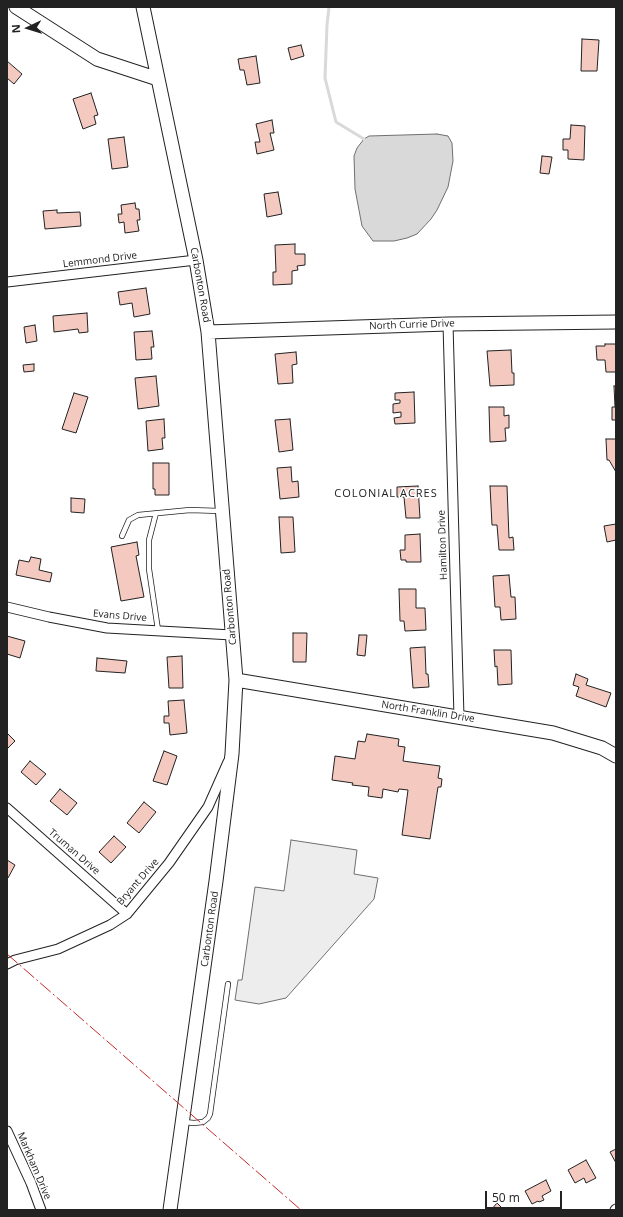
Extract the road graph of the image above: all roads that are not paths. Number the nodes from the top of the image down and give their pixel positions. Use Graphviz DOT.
graph roads {
  1 [pos="16,7"];
  2 [pos="143,7"];
  3 [pos="158,79"];
  4 [pos="196,260"];
  5 [pos="7,282"];
  6 [pos="616,322"];
  7 [pos="448,324"];
  8 [pos="208,332"];
  9 [pos="222,511"];
  10 [pos="156,513"];
  11 [pos="122,536"];
  12 [pos="7,607"];
  13 [pos="158,630"];
  14 [pos="232,635"];
  15 [pos="236,680"];
  16 [pos="459,717"];
  17 [pos="232,754"];
  18 [pos="616,756"];
  19 [pos="7,808"];
  20 [pos="127,914"];
  21 [pos="7,964"];
  22 [pos="228,984"];
  23 [pos="183,1122"];
  24 [pos="7,1131"];
  25 [pos="41,1210"];
  26 [pos="170,1210"];
  1 -- 3 [label="street"];
  2 -- 3 [label="street, Carbonton Road"];
  3 -- 4 [label="street, Carbonton Road"];
  4 -- 5 [label="street, Lemmond Drive"];
  4 -- 8 [label="street, Carbonton Road"];
  6 -- 7 [label="street, North Currie Drive"];
  7 -- 8 [label="street, North Currie Drive"];
  7 -- 16 [label="street, Hamilton Drive"];
  8 -- 9 [label="street, Carbonton Road"];
  9 -- 10 [label="lane"];
  9 -- 14 [label="street, Carbonton Road"];
  10 -- 11 [label="lane"];
  10 -- 13 [label="lane"];
  12 -- 13 [label="street, Evans Drive"];
  13 -- 14 [label="street, Evans Drive"];
  14 -- 15 [label="street, Carbonton Road"];
  15 -- 16 [label="street, North Franklin Drive"];
  15 -- 17 [label="street, Carbonton Road"];
  16 -- 18 [label="street, North Franklin Drive"];
  17 -- 20 [label="street, Bryant Drive"];
  17 -- 23 [label="street, Carbonton Road"];
  19 -- 20 [label="street, Truman Drive"];
  20 -- 21 [label="street, Bryant Drive"];
  22 -- 23 [label="lane"];
  23 -- 26 [label="street, Carbonton Road"];
  24 -- 25 [label="street, Markham Drive"];
}
